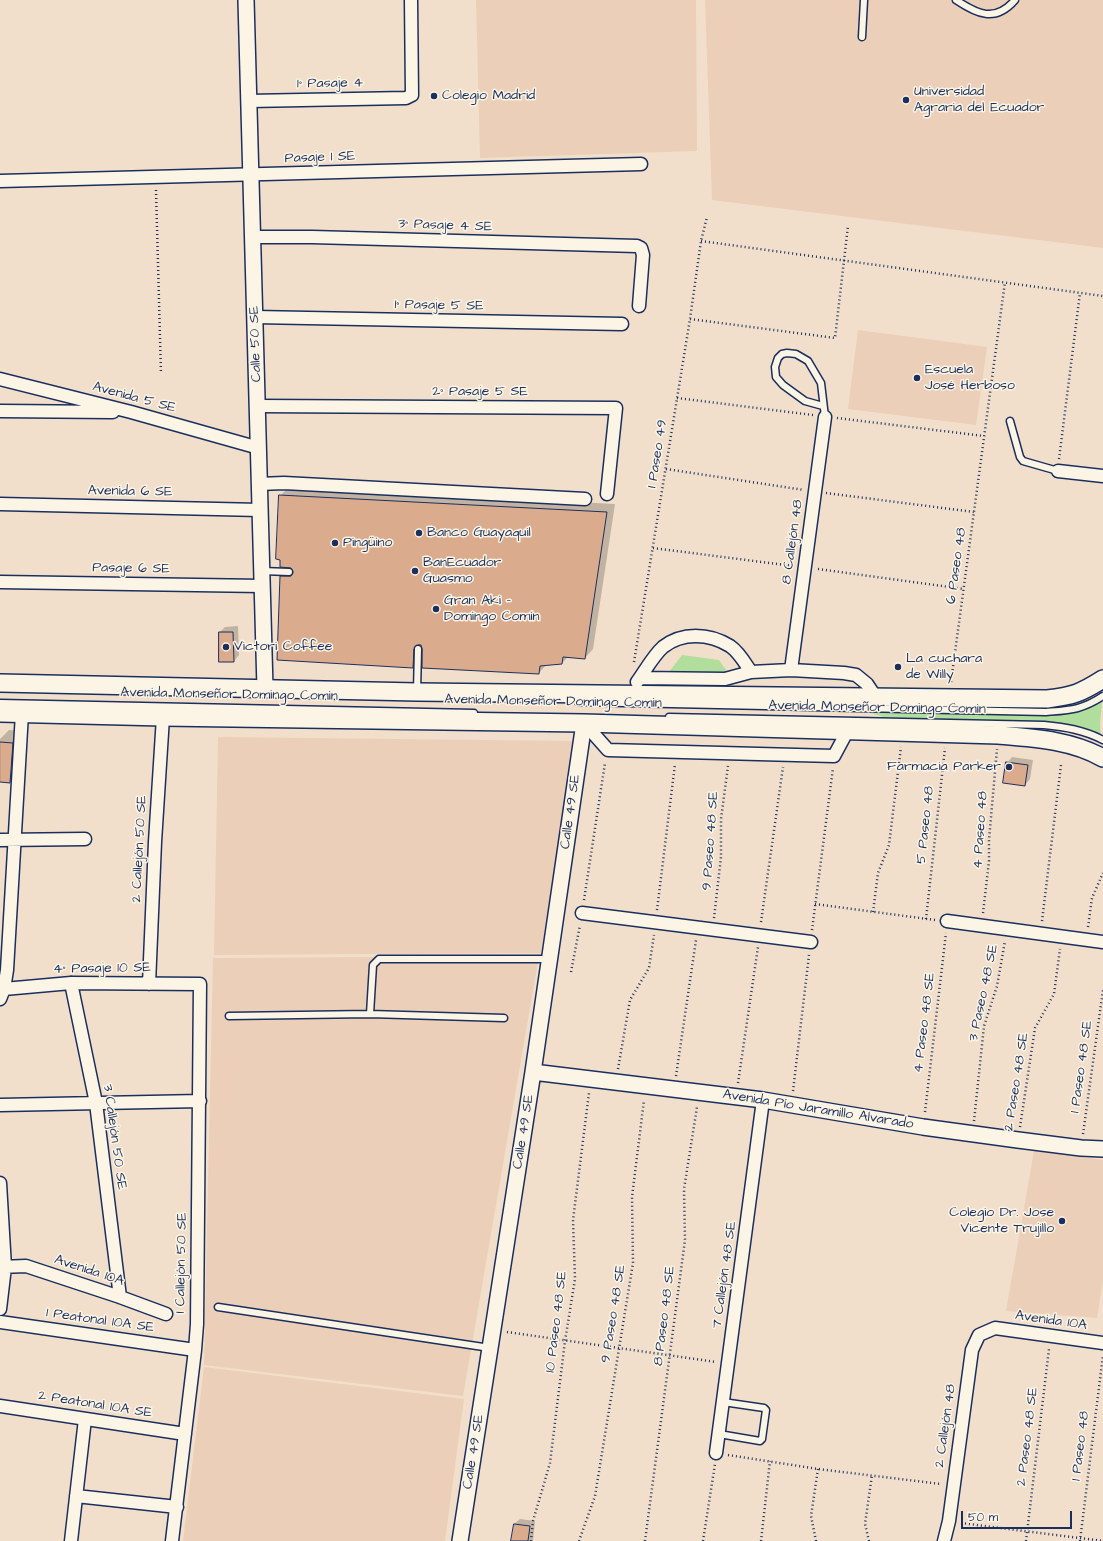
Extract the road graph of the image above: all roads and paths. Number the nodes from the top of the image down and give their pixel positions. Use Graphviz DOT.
graph roads {
  1 [pos="246,0"];
  2 [pos="411,0"];
  3 [pos="864,0"];
  4 [pos="956,0"];
  5 [pos="1015,0"];
  6 [pos="862,37"];
  7 [pos="249,101"];
  8 [pos="641,164"];
  9 [pos="251,175"];
  10 [pos="156,177"];
  11 [pos="0,181"];
  12 [pos="707,216"];
  13 [pos="848,226"];
  14 [pos="252,237"];
  15 [pos="701,241"];
  16 [pos="844,260"];
  17 [pos="1005,282"];
  18 [pos="1080,293"];
  19 [pos="1103,296"];
  20 [pos="639,306"];
  21 [pos="255,317"];
  22 [pos="690,318"];
  23 [pos="622,324"];
  24 [pos="161,374"];
  25 [pos="0,379"];
  26 [pos="257,406"];
  27 [pos="0,411"];
  28 [pos="824,411"];
  29 [pos="132,412"];
  30 [pos="1010,421"];
  31 [pos="259,448"];
  32 [pos="1058,471"];
  33 [pos="1103,476"];
  34 [pos="259,484"];
  35 [pos="607,494"];
  36 [pos="585,498"];
  37 [pos="0,504"];
  38 [pos="260,510"];
  39 [pos="262,571"];
  40 [pos="289,572"];
  41 [pos="0,582"];
  42 [pos="262,586"];
  43 [pos="418,649"];
  44 [pos="634,663"];
  45 [pos="791,670"];
  46 [pos="752,672"];
  47 [pos="640,678"];
  48 [pos="1103,679"];
  49 [pos="0,683"];
  50 [pos="265,688"];
  51 [pos="417,692"];
  52 [pos="629,694"];
  53 [pos="875,696"];
  54 [pos="1103,696"];
  55 [pos="949,699"];
  56 [pos="567,702"];
  57 [pos="0,703"];
  58 [pos="0,713"];
  59 [pos="22,713"];
  60 [pos="479,713"];
  61 [pos="163,717"];
  62 [pos="662,717"];
  63 [pos="584,723"];
  64 [pos="848,730"];
  65 [pos="903,732"];
  66 [pos="946,733"];
  67 [pos="998,735"];
  68 [pos="1103,740"];
  69 [pos="729,753"];
  70 [pos="1103,758"];
  71 [pos="1061,764"];
  72 [pos="604,770"];
  73 [pos="85,839"];
  74 [pos="0,840"];
  75 [pos="14,840"];
  76 [pos="1103,873"];
  77 [pos="816,904"];
  78 [pos="873,912"];
  79 [pos="582,913"];
  80 [pos="926,919"];
  81 [pos="947,921"];
  82 [pos="981,926"];
  83 [pos="698,928"];
  84 [pos="1008,929"];
  85 [pos="713,930"];
  86 [pos="1041,934"];
  87 [pos="1062,936"];
  88 [pos="1087,940"];
  89 [pos="811,942"];
  90 [pos="1103,942"];
  91 [pos="550,959"];
  92 [pos="3,970"];
  93 [pos="572,972"];
  94 [pos="71,983"];
  95 [pos="149,984"];
  96 [pos="200,984"];
  97 [pos="1103,990"];
  98 [pos="2,994"];
  99 [pos="370,1014"];
  100 [pos="229,1016"];
  101 [pos="504,1018"];
  102 [pos="533,1072"];
  103 [pos="591,1079"];
  104 [pos="646,1086"];
  105 [pos="674,1090"];
  106 [pos="699,1093"];
  107 [pos="763,1100"];
  108 [pos="200,1101"];
  109 [pos="96,1103"];
  110 [pos="0,1105"];
  111 [pos="923,1127"];
  112 [pos="973,1133"];
  113 [pos="1018,1140"];
  114 [pos="1081,1148"];
  115 [pos="1103,1148"];
  116 [pos="0,1183"];
  117 [pos="2,1267"];
  118 [pos="120,1296"];
  119 [pos="218,1307"];
  120 [pos="0,1308"];
  121 [pos="166,1314"];
  122 [pos="0,1322"];
  123 [pos="996,1328"];
  124 [pos="493,1330"];
  125 [pos="1050,1336"];
  126 [pos="565,1341"];
  127 [pos="1103,1343"];
  128 [pos="490,1348"];
  129 [pos="620,1349"];
  130 [pos="195,1350"];
  131 [pos="1103,1353"];
  132 [pos="670,1356"];
  133 [pos="728,1364"];
  134 [pos="723,1402"];
  135 [pos="0,1406"];
  136 [pos="85,1419"];
  137 [pos="185,1434"];
  138 [pos="719,1434"];
  139 [pos="716,1453"];
  140 [pos="770,1461"];
  141 [pos="818,1469"];
  142 [pos="872,1475"];
  143 [pos="953,1485"];
  144 [pos="76,1496"];
  145 [pos="177,1507"];
  146 [pos="949,1521"];
  147 [pos="1027,1531"];
  148 [pos="1080,1539"];
  149 [pos="71,1541"];
  150 [pos="172,1541"];
  151 [pos="460,1541"];
  152 [pos="531,1541"];
  153 [pos="579,1541"];
  154 [pos="645,1541"];
  155 [pos="704,1541"];
  156 [pos="761,1541"];
  157 [pos="816,1541"];
  158 [pos="869,1541"];
  159 [pos="944,1541"];
  160 [pos="1026,1541"];
  161 [pos="1103,1541"];
  1 -- 7 [label="street, Calle 50 SE"];
  2 -- 7 [label="street, 1° Pasaje 4"];
  3 -- 6 [label="lane"];
  4 -- 5 [label="lane"];
  7 -- 9 [label="street, Calle 50 SE"];
  8 -- 9 [label="street, Pasaje 1 SE"];
  9 -- 10 [label="street, Pasaje 1 SE"];
  9 -- 14 [label="street, Calle 50 SE"];
  10 -- 11 [label="street, Pasaje 1 SE"];
  10 -- 24 [label="path"];
  12 -- 15 [label="path, 1 Paseo 49"];
  13 -- 16 [label="path"];
  14 -- 20 [label="street, 3° Pasaje 4 SE"];
  14 -- 21 [label="street, Calle 50 SE"];
  15 -- 16 [label="path"];
  15 -- 22 [label="path, 1 Paseo 49"];
  16 -- 17 [label="path"];
  16 -- 22 [label="path"];
  17 -- 18 [label="path"];
  17 -- 55 [label="path, 6 Paseo 48"];
  18 -- 19 [label="path"];
  18 -- 32 [label="path"];
  21 -- 23 [label="street, 1° Pasaje 5 SE"];
  21 -- 26 [label="street, Calle 50 SE"];
  22 -- 44 [label="path, 1 Paseo 49"];
  25 -- 29 [label="street, Avenida 5 SE"];
  26 -- 31 [label="street, Calle 50 SE"];
  26 -- 35 [label="street, 2° Pasaje 5 SE"];
  27 -- 29 [label="street"];
  28 -- 28 [label="lane"];
  28 -- 45 [label="street, 8 Callejón 48"];
  29 -- 31 [label="street, Avenida 5 SE"];
  30 -- 32 [label="lane"];
  31 -- 34 [label="street, Calle 50 SE"];
  32 -- 33 [label="street"];
  34 -- 36 [label="street"];
  34 -- 38 [label="street, Calle 50 SE"];
  37 -- 38 [label="street, Avenida 6 SE"];
  38 -- 39 [label="street, Calle 50 SE"];
  39 -- 40 [label="lane"];
  39 -- 42 [label="street, Calle 50 SE"];
  41 -- 42 [label="street, Pasaje 6 SE"];
  42 -- 50 [label="street, Calle 50 SE"];
  43 -- 51 [label="lane"];
  45 -- 46 [label="street, Avenida Monseñor Domingo Comin"];
  45 -- 53 [label="street, Avenida Monseñor Domingo Comin"];
  46 -- 47 [label="street, Avenida Monseñor Domingo Comin"];
  46 -- 47 [label="street, Avenida Monseñor Domingo Comin"];
  47 -- 52 [label="street, Avenida Monseñor Domingo Comin"];
  48 -- 55 [label="main road, Avenida Monseñor Domingo Comin"];
  49 -- 50 [label="main road, Avenida Monseñor Domingo Comin"];
  50 -- 51 [label="main road, Avenida Monseñor Domingo Comin"];
  51 -- 52 [label="main road, Avenida Monseñor Domingo Comin"];
  52 -- 53 [label="main road, Avenida Monseñor Domingo Comin"];
  53 -- 55 [label="main road, Avenida Monseñor Domingo Comin"];
  54 -- 56 [label="lane, Avenida Monseñor Domingo Comin"];
  57 -- 60 [label="lane, Avenida Monseñor Domingo Comin"];
  58 -- 59 [label="main road, Avenida Monseñor Domingo Comin"];
  59 -- 61 [label="main road, Avenida Monseñor Domingo Comin"];
  59 -- 75 [label="street"];
  61 -- 63 [label="main road, Avenida Monseñor Domingo Comin"];
  61 -- 95 [label="street, 2 Callejón 50 SE"];
  62 -- 68 [label="lane, Avenida Monseñor Domingo Comin"];
  63 -- 64 [label="main road, Avenida Monseñor Domingo Comin"];
  63 -- 69 [label="street, Avenida Monseñor Domingo Comin"];
  63 -- 91 [label="street, Calle 49 SE"];
  64 -- 65 [label="main road, Avenida Monseñor Domingo Comin"];
  64 -- 69 [label="street, Avenida Monseñor Domingo Comin"];
  65 -- 66 [label="main road, Avenida Monseñor Domingo Comin"];
  65 -- 78 [label="path"];
  66 -- 67 [label="main road, Avenida Monseñor Domingo Comin"];
  66 -- 80 [label="path, 5 Paseo 48"];
  67 -- 70 [label="main road, Avenida Monseñor Domingo Comin"];
  67 -- 82 [label="path, 4 Paseo 48"];
  69 -- 85 [label="path, 9 Paseo 48 SE"];
  71 -- 86 [label="path"];
  72 -- 79 [label="path, Calle 49 SE"];
  73 -- 75 [label="street"];
  74 -- 75 [label="street"];
  75 -- 92 [label="street"];
  76 -- 88 [label="path"];
  77 -- 78 [label="path"];
  78 -- 80 [label="path"];
  79 -- 83 [label="street"];
  79 -- 93 [label="path, Calle 49 SE"];
  80 -- 81 [label="path"];
  81 -- 82 [label="street"];
  81 -- 111 [label="path, 4 Paseo 48 SE"];
  82 -- 84 [label="street"];
  83 -- 85 [label="street"];
  83 -- 105 [label="path"];
  84 -- 86 [label="street"];
  84 -- 112 [label="path, 3 Paseo 48 SE"];
  85 -- 89 [label="street"];
  86 -- 87 [label="street"];
  87 -- 88 [label="street"];
  87 -- 113 [label="path, 2 Paseo 48 SE"];
  88 -- 90 [label="street"];
  91 -- 99 [label="lane"];
  91 -- 102 [label="street, Calle 49 SE"];
  92 -- 98 [label="street"];
  94 -- 95 [label="street, 4° Pasaje 10 SE"];
  94 -- 98 [label="street, 4° Pasaje 10 SE"];
  94 -- 109 [label="street, 3 Callejón 50 SE"];
  95 -- 96 [label="street, 4° Pasaje 10 SE"];
  96 -- 108 [label="street, 1 Callejón 50 SE"];
  97 -- 114 [label="path, 1 Paseo 48 SE"];
  99 -- 100 [label="lane"];
  99 -- 101 [label="lane"];
  102 -- 103 [label="street, Avenida Pío Jaramillo Alvarado"];
  102 -- 124 [label="street, Calle 49 SE"];
  103 -- 104 [label="street, Avenida Pío Jaramillo Alvarado"];
  103 -- 126 [label="path, 10 Paseo 48 SE"];
  104 -- 105 [label="street, Avenida Pío Jaramillo Alvarado"];
  104 -- 129 [label="path, 9 Paseo 48 SE"];
  105 -- 106 [label="street, Avenida Pío Jaramillo Alvarado"];
  106 -- 107 [label="street, Avenida Pío Jaramillo Alvarado"];
  106 -- 132 [label="path, 8 Paseo 48 SE"];
  107 -- 111 [label="street, Avenida Pío Jaramillo Alvarado"];
  107 -- 133 [label="street, 7 Callejón 48 SE"];
  108 -- 109 [label="street"];
  108 -- 130 [label="street, 1 Callejón 50 SE"];
  109 -- 110 [label="street"];
  109 -- 118 [label="street, 3 Callejón 50 SE"];
  111 -- 112 [label="street, Avenida Pío Jaramillo Alvarado"];
  112 -- 113 [label="street, Avenida Pío Jaramillo Alvarado"];
  113 -- 114 [label="street, Avenida Pío Jaramillo Alvarado"];
  114 -- 115 [label="street, Avenida Pío Jaramillo Alvarado"];
  116 -- 117 [label="street"];
  117 -- 118 [label="street, Avenida 10A"];
  117 -- 120 [label="street"];
  118 -- 121 [label="street, Avenida 10A"];
  119 -- 128 [label="lane"];
  122 -- 130 [label="street, 1 Peatonal 10A SE"];
  123 -- 125 [label="street, Avenida 10A"];
  123 -- 143 [label="street, 2 Callejón 48"];
  124 -- 126 [label="path"];
  124 -- 128 [label="street, Calle 49 SE"];
  125 -- 127 [label="street, Avenida 10A"];
  125 -- 147 [label="path, 2 Paseo 48 SE"];
  126 -- 129 [label="path"];
  126 -- 152 [label="path, 10 Paseo 48 SE"];
  128 -- 151 [label="street, Calle 49 SE"];
  129 -- 132 [label="path"];
  129 -- 153 [label="path, 9 Paseo 48 SE"];
  130 -- 137 [label="street, 1 Callejón 50 SE"];
  131 -- 148 [label="path, 1 Paseo 48"];
  132 -- 133 [label="path"];
  132 -- 154 [label="path, 8 Paseo 48 SE"];
  133 -- 134 [label="street, 7 Callejón 48 SE"];
  134 -- 138 [label="street, 7 Callejón 48 SE"];
  134 -- 138 [label="lane"];
  135 -- 136 [label="street, 2 Peatonal 10A SE"];
  136 -- 137 [label="street, 2 Peatonal 10A SE"];
  136 -- 144 [label="street"];
  137 -- 145 [label="street, 1 Callejón 50 SE"];
  138 -- 139 [label="street, 7 Callejón 48 SE"];
  139 -- 140 [label="path"];
  139 -- 155 [label="path"];
  140 -- 141 [label="path"];
  140 -- 156 [label="path"];
  141 -- 142 [label="path"];
  141 -- 157 [label="path"];
  142 -- 143 [label="path"];
  142 -- 158 [label="path"];
  143 -- 146 [label="street, 2 Callejón 48"];
  144 -- 145 [label="street"];
  144 -- 149 [label="street"];
  145 -- 150 [label="street, 1 Callejón 50 SE"];
  146 -- 147 [label="path"];
  146 -- 159 [label="street, 2 Callejón 48"];
  147 -- 148 [label="path"];
  147 -- 160 [label="path, 2 Paseo 48 SE"];
  148 -- 161 [label="path"];
}
